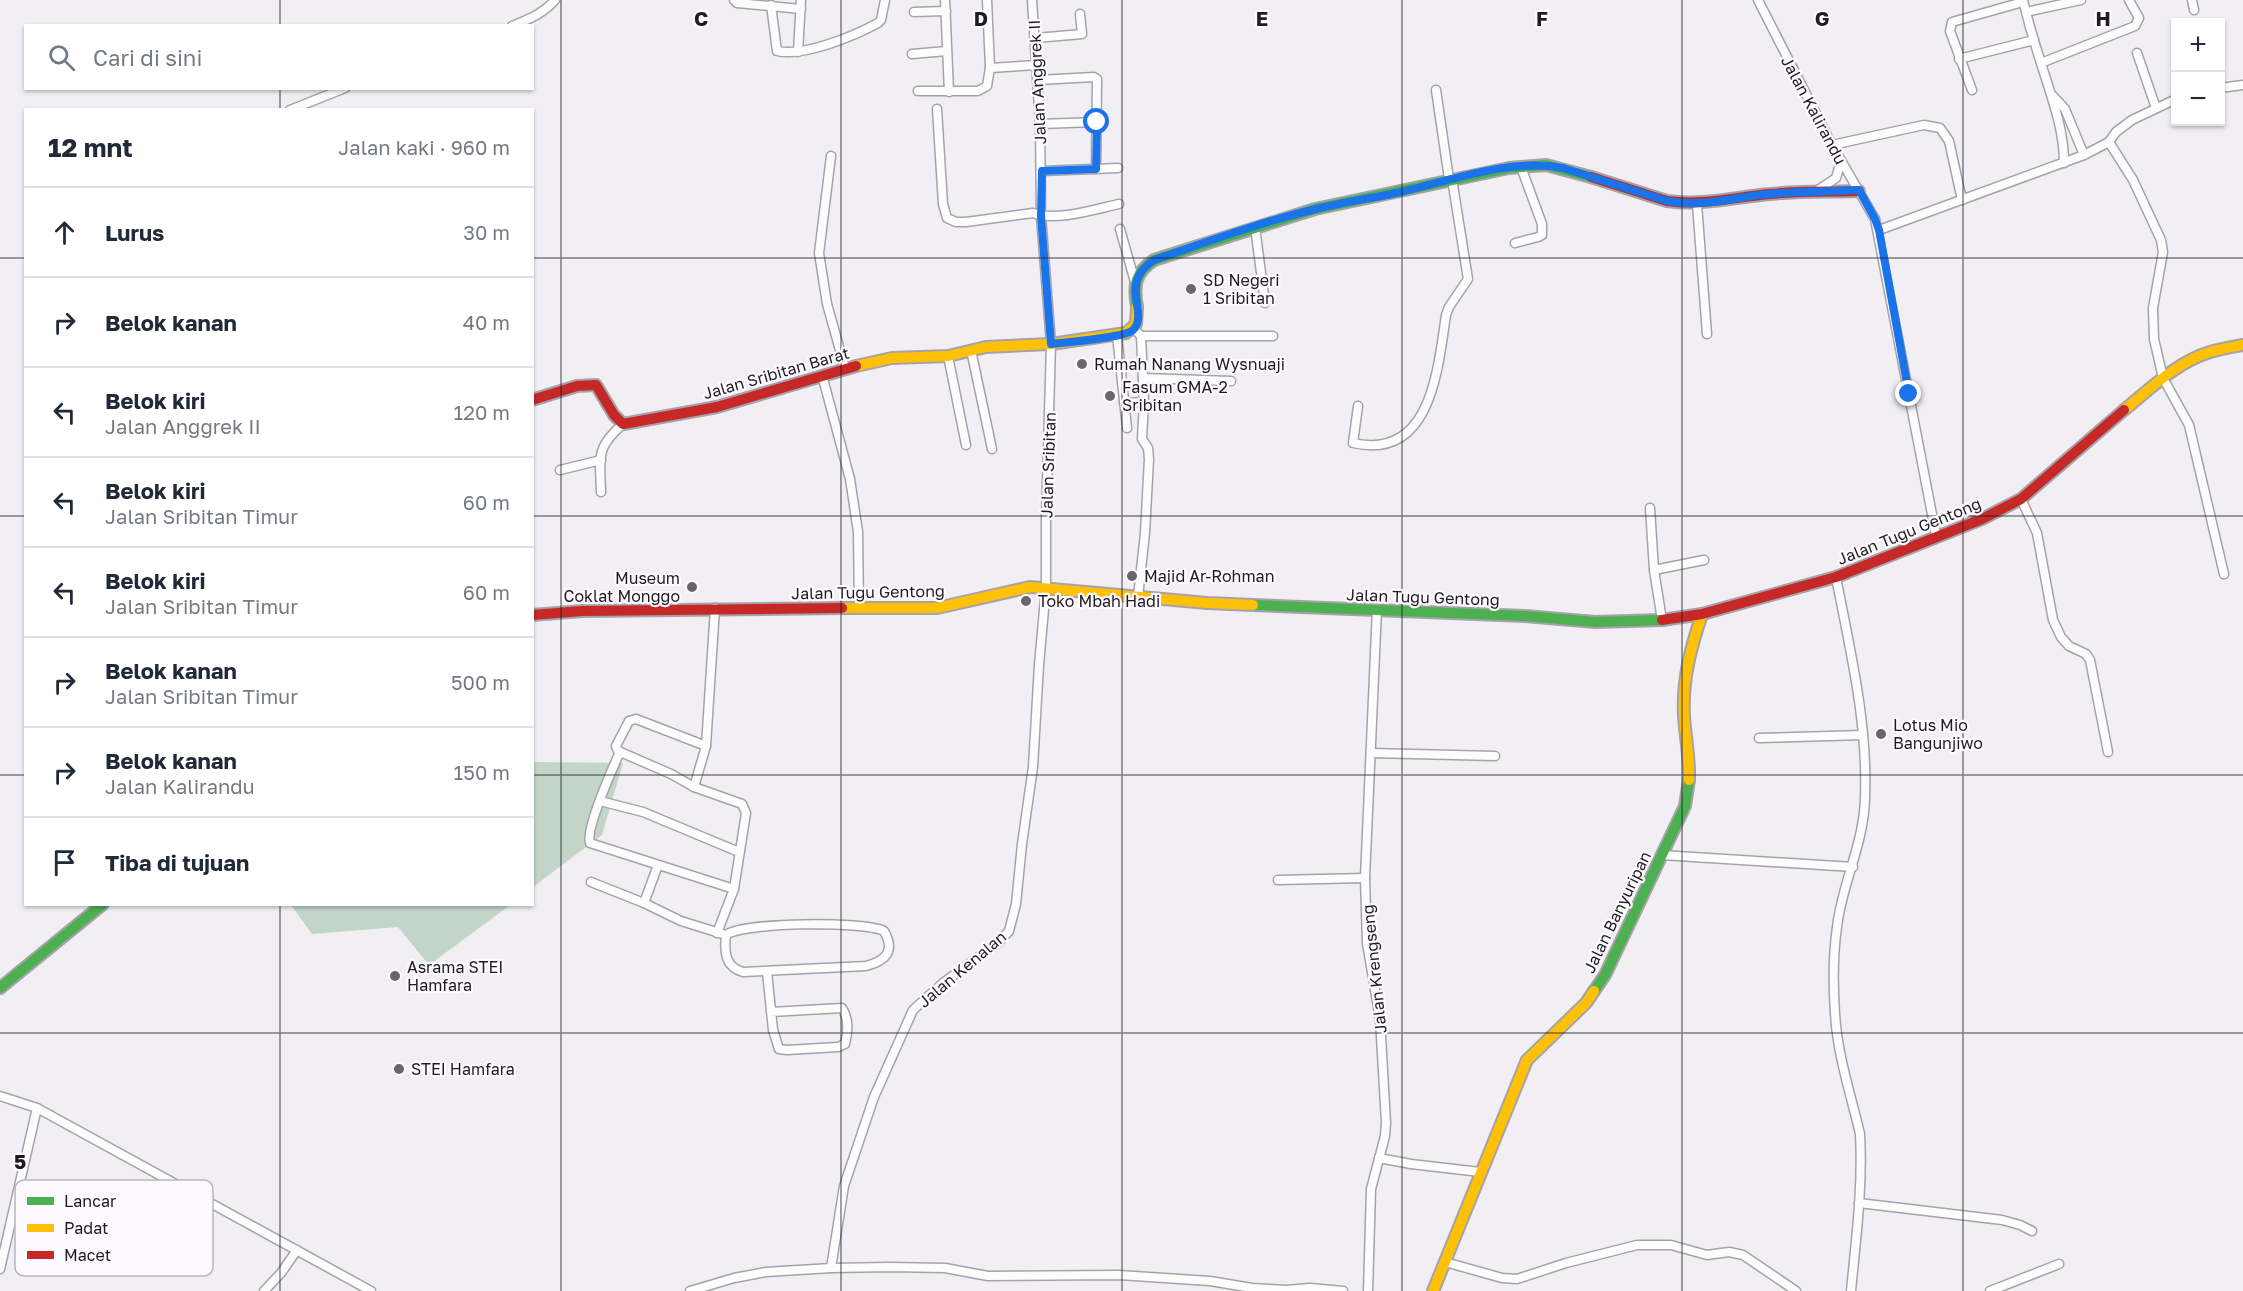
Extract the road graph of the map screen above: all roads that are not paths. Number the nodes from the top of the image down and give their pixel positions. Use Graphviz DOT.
graph roads {
  1 [pos="555,0"];
  2 [pos="734,0"];
  3 [pos="885,0"];
  4 [pos="945,0"];
  5 [pos="987,0"];
  6 [pos="1032,0"];
  7 [pos="1758,0"];
  8 [pos="2081,0"];
  9 [pos="2129,0"];
  10 [pos="2192,0"];
  11 [pos="2023,1"];
  12 [pos="766,3"];
  13 [pos="801,4"];
  14 [pos="2194,10"];
  15 [pos="946,11"];
  16 [pos="914,12"];
  17 [pos="2026,12"];
  18 [pos="1080,14"];
  19 [pos="517,24"];
  20 [pos="1036,38"];
  21 [pos="2034,40"];
  22 [pos="798,51"];
  23 [pos="948,51"];
  24 [pos="2137,53"];
  25 [pos="912,54"];
  26 [pos="1959,59"];
  27 [pos="2041,63"];
  28 [pos="1037,65"];
  29 [pos="990,68"];
  30 [pos="1038,80"];
  31 [pos="2243,85"];
  32 [pos="2225,87"];
  33 [pos="340,90"];
  34 [pos="918,90"];
  35 [pos="1436,90"];
  36 [pos="1972,90"];
  37 [pos="949,92"];
  38 [pos="2053,96"];
  39 [pos="2171,101"];
  40 [pos="295,108"];
  41 [pos="2156,108"];
  42 [pos="937,109"];
  43 [pos="1097,122"];
  44 [pos="1040,124"];
  45 [pos="2109,142"];
  46 [pos="1832,145"];
  47 [pos="2084,155"];
  48 [pos="831,156"];
  49 [pos="1841,161"];
  50 [pos="2064,163"];
  51 [pos="1521,167"];
  52 [pos="1118,168"];
  53 [pos="1096,169"];
  54 [pos="1042,171"];
  55 [pos="1451,179"];
  56 [pos="1859,190"];
  57 [pos="1815,192"];
  58 [pos="1962,200"];
  59 [pos="1119,204"];
  60 [pos="1697,204"];
  61 [pos="1041,216"];
  62 [pos="1255,227"];
  63 [pos="1120,229"];
  64 [pos="1879,230"];
  65 [pos="1515,243"];
  66 [pos="1135,282"];
  67 [pos="1265,303"];
  68 [pos="1137,332"];
  69 [pos="1707,334"];
  70 [pos="1116,335"];
  71 [pos="1273,336"];
  72 [pos="1051,344"];
  73 [pos="2243,345"];
  74 [pos="970,350"];
  75 [pos="948,356"];
  76 [pos="845,368"];
  77 [pos="822,375"];
  78 [pos="1143,378"];
  79 [pos="2163,378"];
  80 [pos="1231,381"];
  81 [pos="534,399"];
  82 [pos="1144,402"];
  83 [pos="1124,403"];
  84 [pos="1358,406"];
  85 [pos="623,424"];
  86 [pos="1126,428"];
  87 [pos="966,444"];
  88 [pos="992,449"];
  89 [pos="601,460"];
  90 [pos="560,470"];
  91 [pos="601,492"];
  92 [pos="2021,499"];
  93 [pos="1650,508"];
  94 [pos="1936,535"];
  95 [pos="1704,560"];
  96 [pos="1654,570"];
  97 [pos="2224,574"];
  98 [pos="1836,577"];
  99 [pos="1046,587"];
  100 [pos="1138,597"];
  101 [pos="859,607"];
  102 [pos="715,608"];
  103 [pos="1377,609"];
  104 [pos="1702,614"];
  105 [pos="534,615"];
  106 [pos="1662,620"];
  107 [pos="1863,735"];
  108 [pos="1759,738"];
  109 [pos="706,746"];
  110 [pos="620,752"];
  111 [pos="2108,752"];
  112 [pos="1371,753"];
  113 [pos="1495,756"];
  114 [pos="694,787"];
  115 [pos="600,801"];
  116 [pos="739,852"];
  117 [pos="1662,855"];
  118 [pos="658,865"];
  119 [pos="1853,867"];
  120 [pos="1365,878"];
  121 [pos="1278,880"];
  122 [pos="591,882"];
  123 [pos="734,889"];
  124 [pos="644,903"];
  125 [pos="101,906"];
  126 [pos="722,934"];
  127 [pos="767,972"];
  128 [pos="0,988"];
  129 [pos="771,1012"];
  130 [pos="0,1096"];
  131 [pos="37,1108"];
  132 [pos="1379,1158"];
  133 [pos="1480,1172"];
  134 [pos="20,1180"];
  135 [pos="169,1180"];
  136 [pos="1859,1203"];
  137 [pos="15,1204"];
  138 [pos="213,1204"];
  139 [pos="2032,1231"];
  140 [pos="297,1250"];
  141 [pos="1444,1262"];
  142 [pos="2059,1264"];
  143 [pos="831,1268"];
  144 [pos="0,1269"];
  145 [pos="264,1291"];
  146 [pos="371,1291"];
  147 [pos="690,1291"];
  148 [pos="1343,1291"];
  149 [pos="1368,1291"];
  150 [pos="1432,1291"];
  151 [pos="1796,1291"];
  152 [pos="1851,1291"];
  153 [pos="1990,1291"];
  1 -- 19 [label="street"];
  2 -- 12 [label="street"];
  3 -- 22 [label="street"];
  4 -- 15 [label="street"];
  5 -- 29 [label="street"];
  6 -- 20 [label="street, Jalan Anggrek II"];
  7 -- 46 [label="street, Jalan Kalirandu"];
  8 -- 17 [label="street"];
  9 -- 27 [label="street"];
  10 -- 14 [label="street"];
  11 -- 17 [label="street"];
  11 -- 26 [label="street"];
  12 -- 13 [label="street"];
  12 -- 22 [label="street"];
  13 -- 22 [label="street"];
  15 -- 16 [label="street"];
  15 -- 23 [label="street"];
  17 -- 21 [label="street"];
  18 -- 20 [label="street"];
  20 -- 28 [label="street, Jalan Anggrek II"];
  21 -- 26 [label="street"];
  21 -- 27 [label="street"];
  23 -- 25 [label="street"];
  23 -- 37 [label="street"];
  24 -- 41 [label="street"];
  26 -- 36 [label="street"];
  27 -- 38 [label="street"];
  28 -- 29 [label="street"];
  28 -- 30 [label="street, Jalan Anggrek II"];
  29 -- 37 [label="street"];
  30 -- 43 [label="street"];
  30 -- 44 [label="street, Jalan Anggrek II"];
  31 -- 32 [label="street"];
  33 -- 40 [label="street"];
  34 -- 37 [label="street"];
  35 -- 55 [label="street"];
  38 -- 47 [label="street"];
  38 -- 50 [label="street"];
  39 -- 41 [label="street"];
  41 -- 45 [label="street"];
  42 -- 61 [label="street"];
  43 -- 44 [label="street"];
  43 -- 53 [label="street"];
  44 -- 54 [label="street, Jalan Anggrek II"];
  45 -- 47 [label="street"];
  45 -- 79 [label="street"];
  46 -- 49 [label="street, Jalan Kalirandu"];
  46 -- 58 [label="street"];
  47 -- 50 [label="street"];
  48 -- 76 [label="street"];
  49 -- 56 [label="street, Jalan Kalirandu"];
  49 -- 57 [label="street"];
  50 -- 58 [label="street"];
  51 -- 55 [label="street"];
  51 -- 60 [label="street"];
  51 -- 65 [label="street"];
  52 -- 53 [label="street"];
  53 -- 54 [label="street"];
  54 -- 61 [label="street, Jalan Anggrek II"];
  55 -- 62 [label="street"];
  55 -- 84 [label="street"];
  56 -- 57 [label="street"];
  56 -- 64 [label="street, Jalan Kalirandu"];
  57 -- 60 [label="street"];
  58 -- 64 [label="street"];
  59 -- 61 [label="street"];
  60 -- 69 [label="street"];
  61 -- 72 [label="street, Jalan Anggrek II"];
  62 -- 66 [label="street"];
  62 -- 67 [label="street"];
  63 -- 66 [label="street"];
  64 -- 94 [label="street, Jalan Kalirandu"];
  66 -- 68 [label="street"];
  68 -- 70 [label="street, Jalan Sribitan Barat"];
  68 -- 71 [label="street"];
  68 -- 78 [label="street"];
  70 -- 72 [label="street, Jalan Sribitan Barat"];
  70 -- 83 [label="street"];
  72 -- 74 [label="street, Jalan Sribitan Barat"];
  72 -- 99 [label="street, Jalan Sribitan"];
  73 -- 79 [label="street, Jalan Tugu Gentong"];
  74 -- 75 [label="street, Jalan Sribitan Barat"];
  74 -- 88 [label="street"];
  75 -- 76 [label="street, Jalan Sribitan Barat"];
  75 -- 87 [label="street"];
  76 -- 77 [label="street, Jalan Sribitan Barat"];
  77 -- 85 [label="street, Jalan Sribitan Barat"];
  77 -- 101 [label="street"];
  78 -- 80 [label="street"];
  78 -- 82 [label="street"];
  79 -- 92 [label="street, Jalan Tugu Gentong"];
  79 -- 97 [label="street"];
  81 -- 85 [label="street"];
  82 -- 83 [label="street"];
  82 -- 100 [label="street"];
  83 -- 86 [label="street"];
  85 -- 89 [label="street"];
  89 -- 90 [label="street"];
  89 -- 91 [label="street"];
  92 -- 94 [label="street, Jalan Tugu Gentong"];
  92 -- 111 [label="street"];
  93 -- 96 [label="street"];
  94 -- 98 [label="street, Jalan Tugu Gentong"];
  95 -- 96 [label="street"];
  96 -- 106 [label="street"];
  98 -- 104 [label="street, Jalan Tugu Gentong"];
  98 -- 107 [label="street"];
  99 -- 100 [label="street, Jalan Tugu Gentong"];
  99 -- 101 [label="street, Jalan Tugu Gentong"];
  99 -- 143 [label="street, Jalan Kenalan"];
  100 -- 103 [label="street, Jalan Tugu Gentong"];
  101 -- 102 [label="street, Jalan Tugu Gentong"];
  102 -- 105 [label="street, Jalan Tugu Gentong"];
  102 -- 109 [label="street"];
  103 -- 106 [label="street, Jalan Tugu Gentong"];
  103 -- 112 [label="street, Jalan Krengseng"];
  104 -- 106 [label="street, Jalan Tugu Gentong"];
  104 -- 117 [label="street, Jalan Banyuripan"];
  107 -- 108 [label="street"];
  107 -- 119 [label="street"];
  109 -- 110 [label="street"];
  109 -- 114 [label="street"];
  110 -- 114 [label="street"];
  110 -- 115 [label="street"];
  112 -- 113 [label="street"];
  112 -- 120 [label="street, Jalan Krengseng"];
  114 -- 116 [label="street"];
  115 -- 116 [label="street"];
  115 -- 118 [label="street"];
  116 -- 123 [label="street"];
  117 -- 119 [label="street"];
  117 -- 133 [label="street, Jalan Banyuripan"];
  118 -- 123 [label="street"];
  118 -- 124 [label="street"];
  119 -- 136 [label="street"];
  120 -- 121 [label="street"];
  120 -- 132 [label="street, Jalan Krengseng"];
  122 -- 124 [label="street"];
  123 -- 126 [label="street"];
  124 -- 126 [label="street"];
  125 -- 128 [label="street"];
  126 -- 127 [label="street"];
  126 -- 127 [label="street"];
  127 -- 129 [label="street"];
  129 -- 129 [label="street"];
  130 -- 131 [label="street"];
  131 -- 134 [label="street"];
  131 -- 135 [label="street"];
  132 -- 133 [label="street"];
  132 -- 149 [label="street, Jalan Krengseng"];
  133 -- 141 [label="street, Jalan Banyuripan"];
  136 -- 139 [label="street"];
  136 -- 152 [label="street"];
  137 -- 144 [label="street"];
  138 -- 140 [label="street"];
  140 -- 145 [label="street"];
  140 -- 146 [label="street"];
  141 -- 150 [label="street, Jalan Banyuripan"];
  141 -- 151 [label="street"];
  142 -- 153 [label="street"];
  143 -- 147 [label="street"];
  143 -- 148 [label="street"];
}
